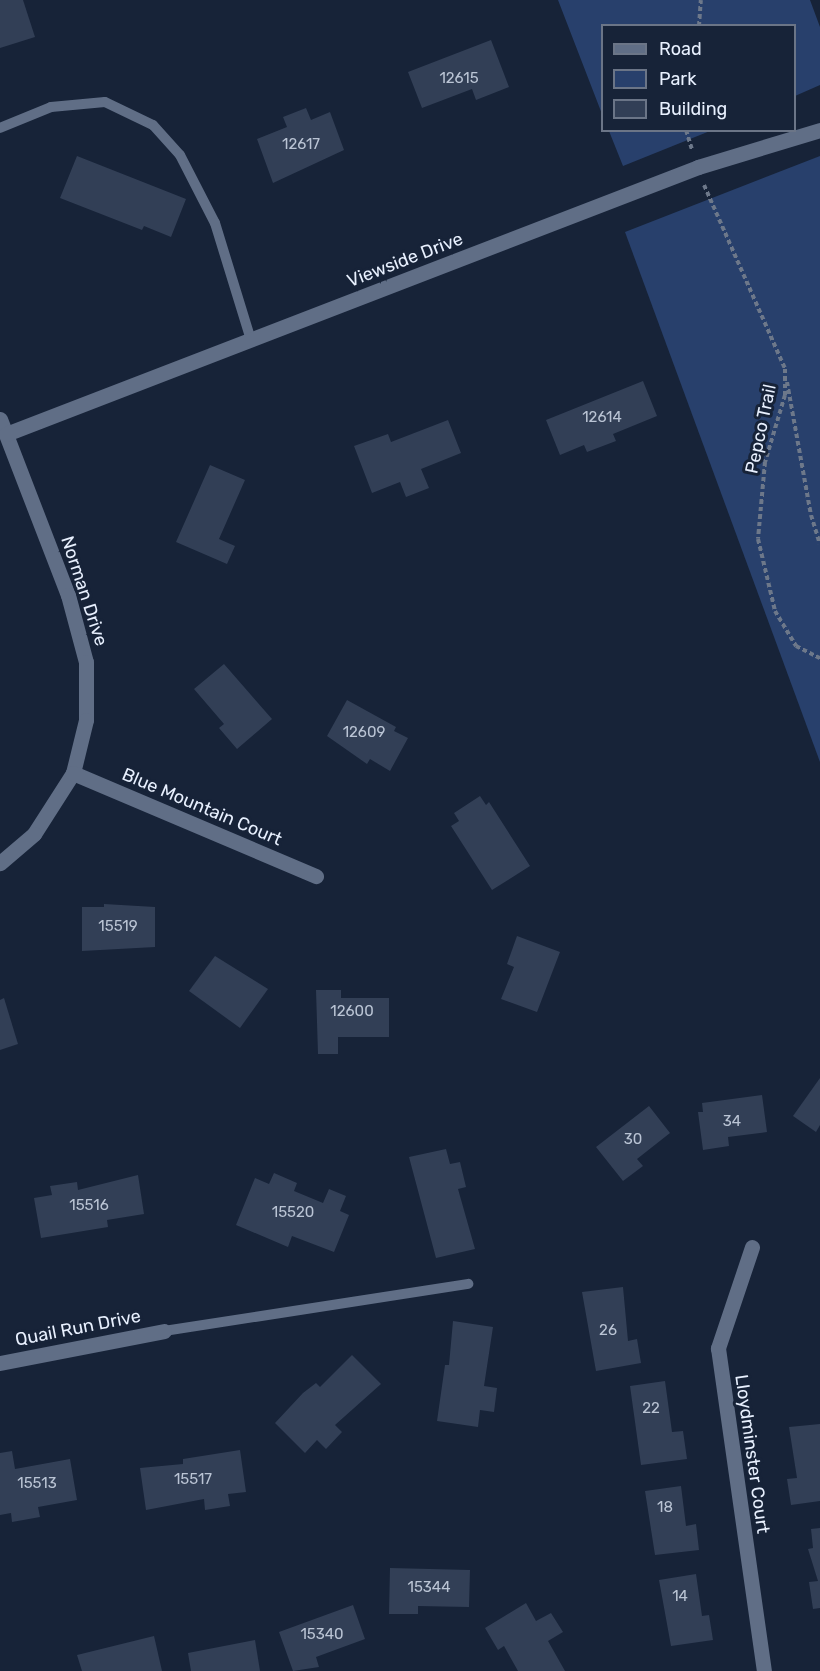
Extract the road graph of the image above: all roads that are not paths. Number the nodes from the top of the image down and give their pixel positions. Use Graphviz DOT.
graph roads {
  1 [pos="0,128"];
  2 [pos="820,130"];
  3 [pos="252,340"];
  4 [pos="0,419"];
  5 [pos="6,434"];
  6 [pos="73,773"];
  7 [pos="0,863"];
  8 [pos="316,876"];
  9 [pos="752,1247"];
  10 [pos="468,1284"];
  11 [pos="164,1331"];
  12 [pos="0,1363"];
  13 [pos="764,1671"];
  1 -- 3 [label="lane"];
  2 -- 3 [label="street, Viewside Drive"];
  3 -- 5 [label="street, Viewside Drive"];
  4 -- 5 [label="street, Norman Drive"];
  5 -- 6 [label="street, Norman Drive"];
  6 -- 7 [label="street, Norman Drive"];
  6 -- 8 [label="street, Blue Mountain Court"];
  9 -- 13 [label="street, Lloydminster Court"];
  10 -- 11 [label="lane"];
  11 -- 12 [label="street, Quail Run Drive"];
}
